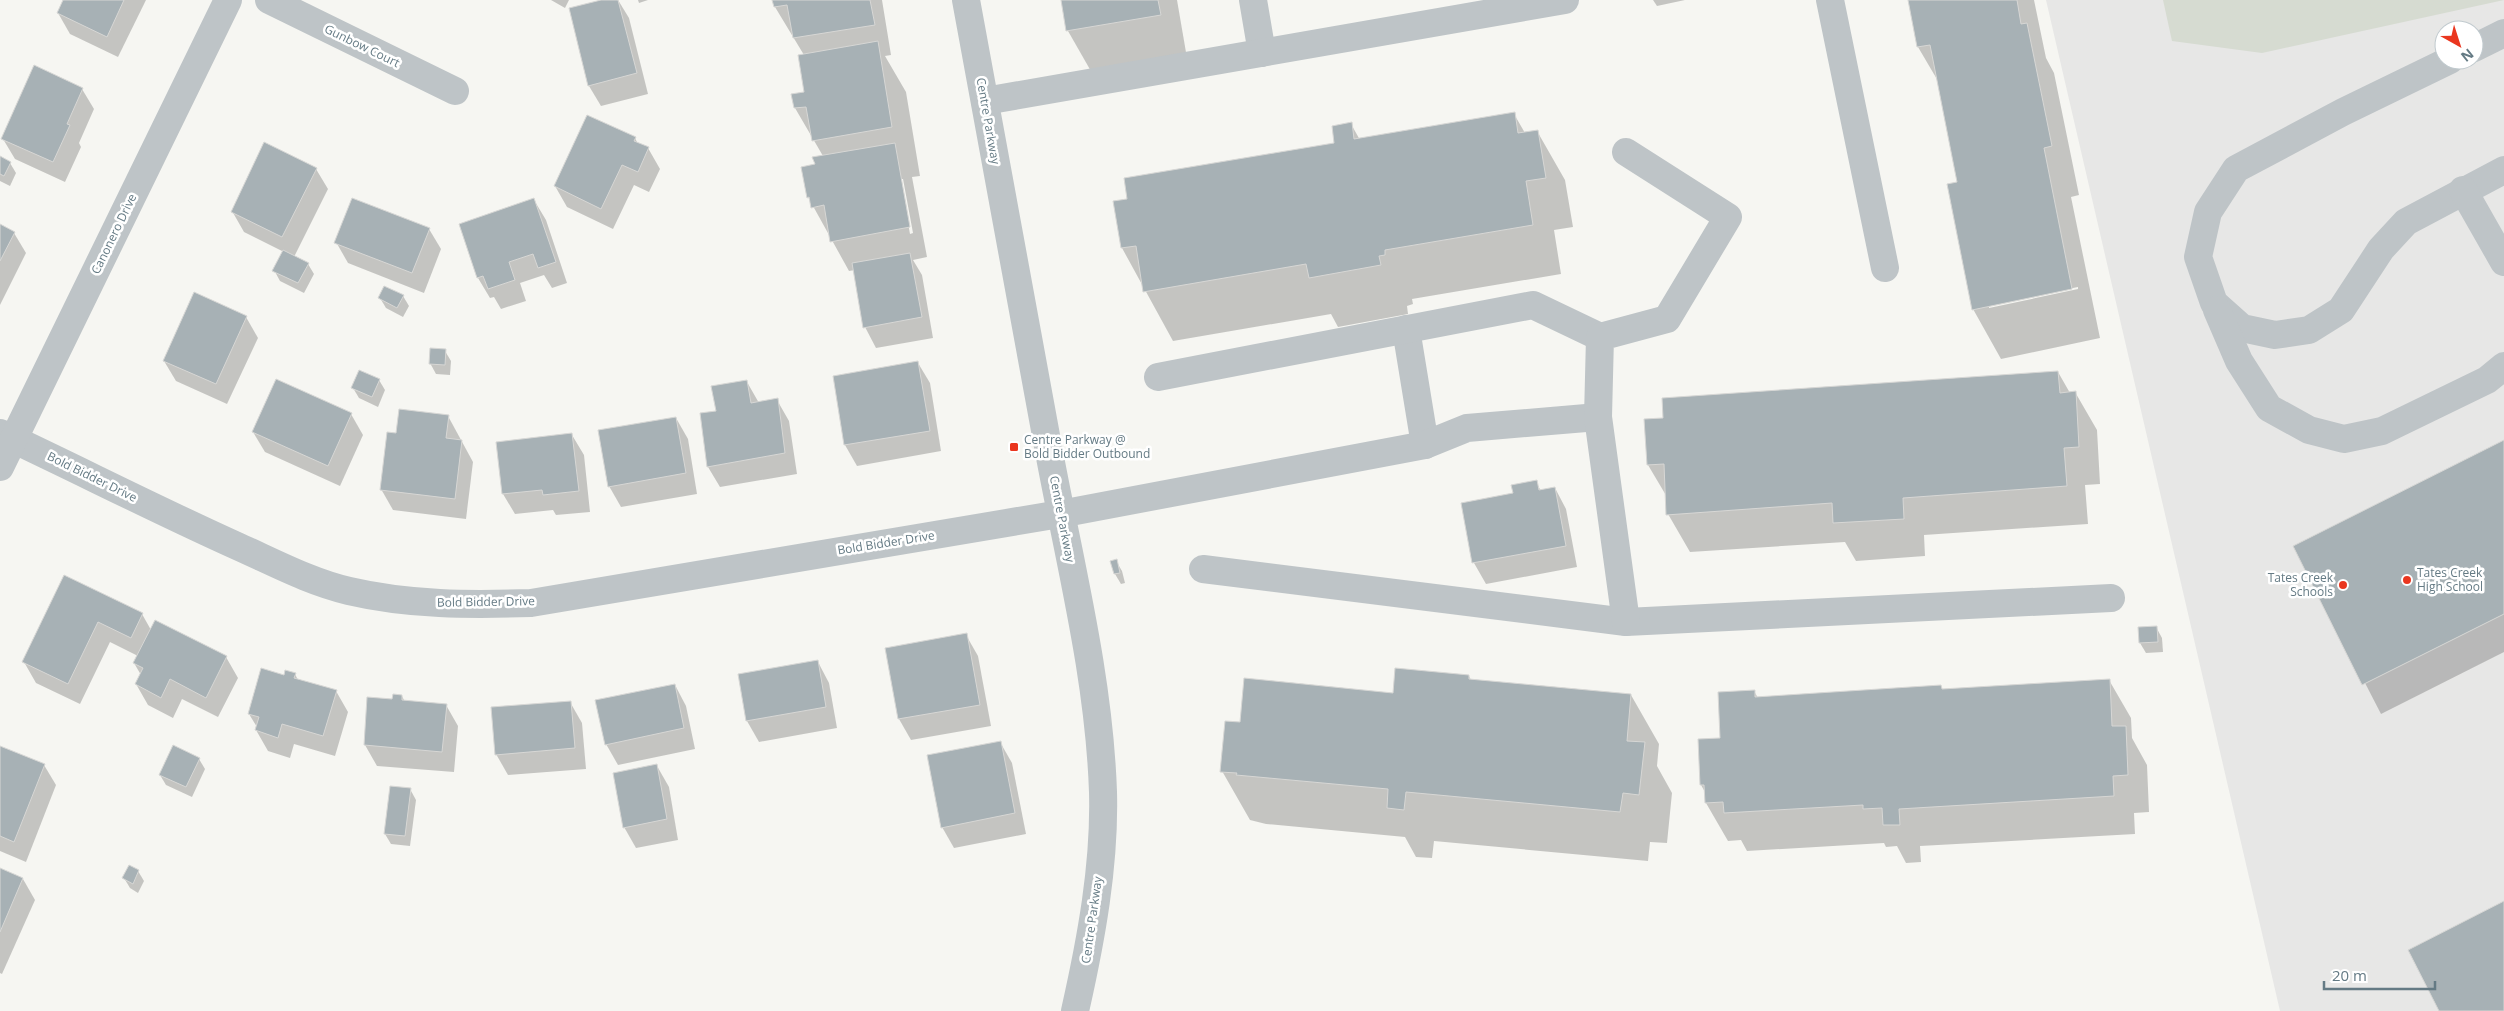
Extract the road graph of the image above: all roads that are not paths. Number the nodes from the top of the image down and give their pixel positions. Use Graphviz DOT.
graph roads {
  1 [pos="228,0"];
  2 [pos="269,0"];
  3 [pos="966,0"];
  4 [pos="1253,0"];
  5 [pos="1830,0"];
  6 [pos="1556,1"];
  7 [pos="2504,34"];
  8 [pos="2484,43"];
  9 [pos="1262,52"];
  10 [pos="2434,68"];
  11 [pos="455,91"];
  12 [pos="985,101"];
  13 [pos="1626,152"];
  14 [pos="2504,170"];
  15 [pos="2463,190"];
  16 [pos="2504,262"];
  17 [pos="1886,268"];
  18 [pos="2214,303"];
  19 [pos="1406,329"];
  20 [pos="1600,336"];
  21 [pos="2504,366"];
  22 [pos="1158,377"];
  23 [pos="1598,417"];
  24 [pos="6,436"];
  25 [pos="1424,445"];
  26 [pos="0,467"];
  27 [pos="1060,514"];
  28 [pos="1203,569"];
  29 [pos="2111,598"];
  30 [pos="1626,622"];
  31 [pos="1075,1011"];
  1 -- 24 [label="street, Canonero Drive"];
  2 -- 11 [label="street, Gunbow Court"];
  3 -- 12 [label="street, Centre Parkway"];
  4 -- 9 [label="street"];
  5 -- 17 [label="street"];
  6 -- 9 [label="street"];
  7 -- 8 [label="street"];
  9 -- 12 [label="street"];
  10 -- 18 [label="street"];
  12 -- 27 [label="street, Centre Parkway"];
  13 -- 20 [label="street"];
  14 -- 15 [label="street"];
  15 -- 16 [label="street"];
  15 -- 18 [label="street"];
  18 -- 21 [label="street"];
  19 -- 20 [label="street"];
  19 -- 22 [label="street"];
  19 -- 25 [label="street"];
  20 -- 23 [label="street"];
  23 -- 25 [label="street, Bold Bidder Drive"];
  23 -- 30 [label="street"];
  24 -- 26 [label="street, Canonero Drive"];
  24 -- 27 [label="street, Bold Bidder Drive"];
  25 -- 27 [label="street, Bold Bidder Drive"];
  27 -- 31 [label="street, Centre Parkway"];
  28 -- 30 [label="street"];
  29 -- 30 [label="street"];
}
